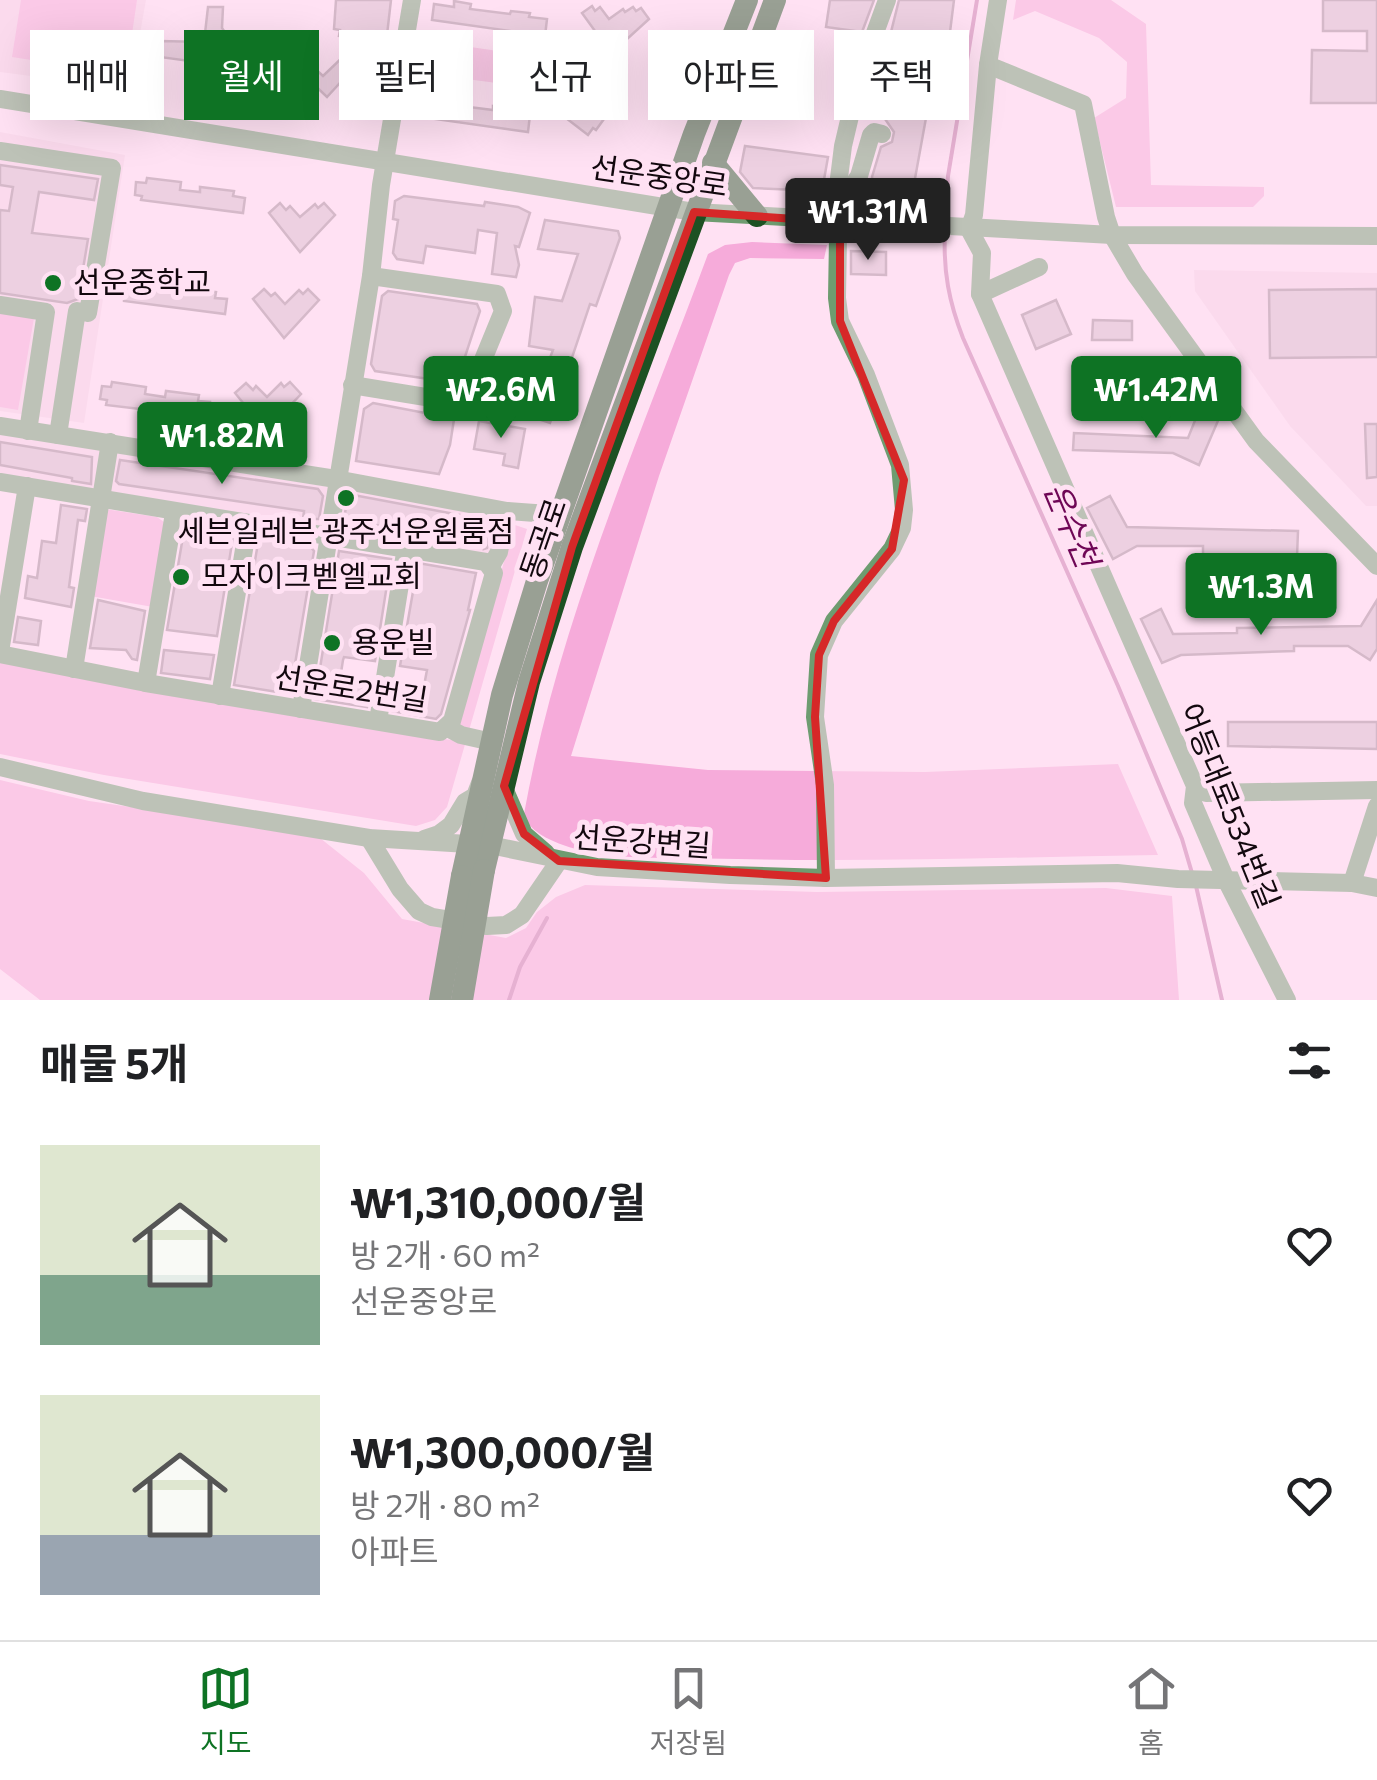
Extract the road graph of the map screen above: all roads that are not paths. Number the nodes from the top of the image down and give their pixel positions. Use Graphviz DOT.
graph roads {
  1 [pos="412,0"];
  2 [pos="744,0"];
  3 [pos="775,0"];
  4 [pos="887,0"];
  5 [pos="998,0"];
  6 [pos="877,30"];
  7 [pos="988,65"];
  8 [pos="0,99"];
  9 [pos="848,120"];
  10 [pos="861,120"];
  11 [pos="0,151"];
  12 [pos="713,163"];
  13 [pos="384,164"];
  14 [pos="668,208"];
  15 [pos="694,212"];
  16 [pos="840,213"];
  17 [pos="757,216"];
  18 [pos="966,229"];
  19 [pos="1112,235"];
  20 [pos="1377,236"];
  21 [pos="1039,267"];
  22 [pos="371,276"];
  23 [pos="980,294"];
  24 [pos="0,305"];
  25 [pos="352,384"];
  26 [pos="0,426"];
  27 [pos="28,431"];
  28 [pos="58,436"];
  29 [pos="110,442"];
  30 [pos="336,479"];
  31 [pos="0,482"];
  32 [pos="27,486"];
  33 [pos="101,500"];
  34 [pos="508,511"];
  35 [pos="174,513"];
  36 [pos="562,515"];
  37 [pos="248,525"];
  38 [pos="327,536"];
  39 [pos="406,547"];
  40 [pos="492,566"];
  41 [pos="1377,566"];
  42 [pos="0,653"];
  43 [pos="74,669"];
  44 [pos="146,683"];
  45 [pos="220,696"];
  46 [pos="301,708"];
  47 [pos="378,721"];
  48 [pos="448,728"];
  49 [pos="490,753"];
  50 [pos="0,767"];
  51 [pos="504,786"];
  52 [pos="1195,786"];
  53 [pos="1377,790"];
  54 [pos="1377,806"];
  55 [pos="369,838"];
  56 [pos="404,842"];
  57 [pos="479,845"];
  58 [pos="558,862"];
  59 [pos="473,873"];
  60 [pos="826,878"];
  61 [pos="1224,880"];
  62 [pos="1352,882"];
  63 [pos="1377,888"];
  64 [pos="440,1000"];
  65 [pos="462,1000"];
  66 [pos="1287,1000"];
  1 -- 13 [label="street"];
  2 -- 14 [label="main road, 동곡로"];
  3 -- 12 [label="main road, 동곡로"];
  4 -- 6 [label="street"];
  5 -- 7 [label="street, 어등대로534번길"];
  7 -- 18 [label="street, 어등대로534번길"];
  7 -- 19 [label="street"];
  8 -- 13 [label="street, 선운중앙로"];
  9 -- 16 [label="street"];
  10 -- 16 [label="street"];
  11 -- 28 [label="street"];
  12 -- 15 [label="main road, 동곡로"];
  12 -- 17 [label="main road"];
  13 -- 14 [label="street, 선운중앙로"];
  13 -- 22 [label="street"];
  14 -- 15 [label="street, 선운중앙로"];
  14 -- 36 [label="main road, 동곡로"];
  15 -- 17 [label="street, 선운중앙로"];
  15 -- 51 [label="main road, 동곡로"];
  16 -- 17 [label="street, 선운중앙로"];
  16 -- 18 [label="street, 선운중앙로"];
  16 -- 60 [label="street"];
  18 -- 19 [label="street, 선운중앙로"];
  18 -- 23 [label="street, 어등대로534번길"];
  19 -- 20 [label="street, 선운중앙로"];
  19 -- 41 [label="street"];
  21 -- 23 [label="street"];
  22 -- 25 [label="street"];
  22 -- 25 [label="street"];
  23 -- 52 [label="street, 어등대로534번길"];
  24 -- 27 [label="street"];
  25 -- 30 [label="street"];
  26 -- 27 [label="street"];
  27 -- 28 [label="street"];
  28 -- 29 [label="street"];
  29 -- 30 [label="street"];
  29 -- 33 [label="street"];
  30 -- 34 [label="street"];
  30 -- 38 [label="street"];
  31 -- 32 [label="street"];
  32 -- 33 [label="street"];
  32 -- 42 [label="street"];
  33 -- 35 [label="street"];
  33 -- 43 [label="street"];
  34 -- 36 [label="street"];
  34 -- 40 [label="street, 선운로2번길"];
  35 -- 37 [label="street"];
  35 -- 44 [label="street"];
  36 -- 49 [label="main road, 동곡로"];
  37 -- 38 [label="street"];
  37 -- 45 [label="street"];
  38 -- 39 [label="street"];
  38 -- 46 [label="street"];
  39 -- 40 [label="street"];
  39 -- 47 [label="street"];
  40 -- 48 [label="street, 선운로2번길"];
  42 -- 43 [label="street, 선운로2번길"];
  43 -- 44 [label="street, 선운로2번길"];
  44 -- 45 [label="street, 선운로2번길"];
  45 -- 46 [label="street, 선운로2번길"];
  46 -- 47 [label="street, 선운로2번길"];
  47 -- 48 [label="street, 선운로2번길"];
  48 -- 49 [label="street"];
  49 -- 56 [label="street"];
  49 -- 57 [label="main road, 동곡로"];
  50 -- 55 [label="street"];
  51 -- 57 [label="main road, 동곡로"];
  51 -- 58 [label="street"];
  52 -- 53 [label="street"];
  52 -- 61 [label="street, 어등대로534번길"];
  54 -- 62 [label="street"];
  55 -- 56 [label="street"];
  55 -- 58 [label="street, 선운강변길"];
  56 -- 57 [label="street"];
  57 -- 58 [label="street"];
  57 -- 59 [label="main road, 동곡로"];
  58 -- 60 [label="street, 선운강변길"];
  59 -- 64 [label="main road, 동곡로, bridge"];
  59 -- 65 [label="main road, 동곡로, bridge"];
  60 -- 61 [label="street, 선운강변길"];
  61 -- 62 [label="street, 선운강변길"];
  61 -- 66 [label="street, 어등대로534번길"];
  62 -- 63 [label="street, 선운강변길"];
}
